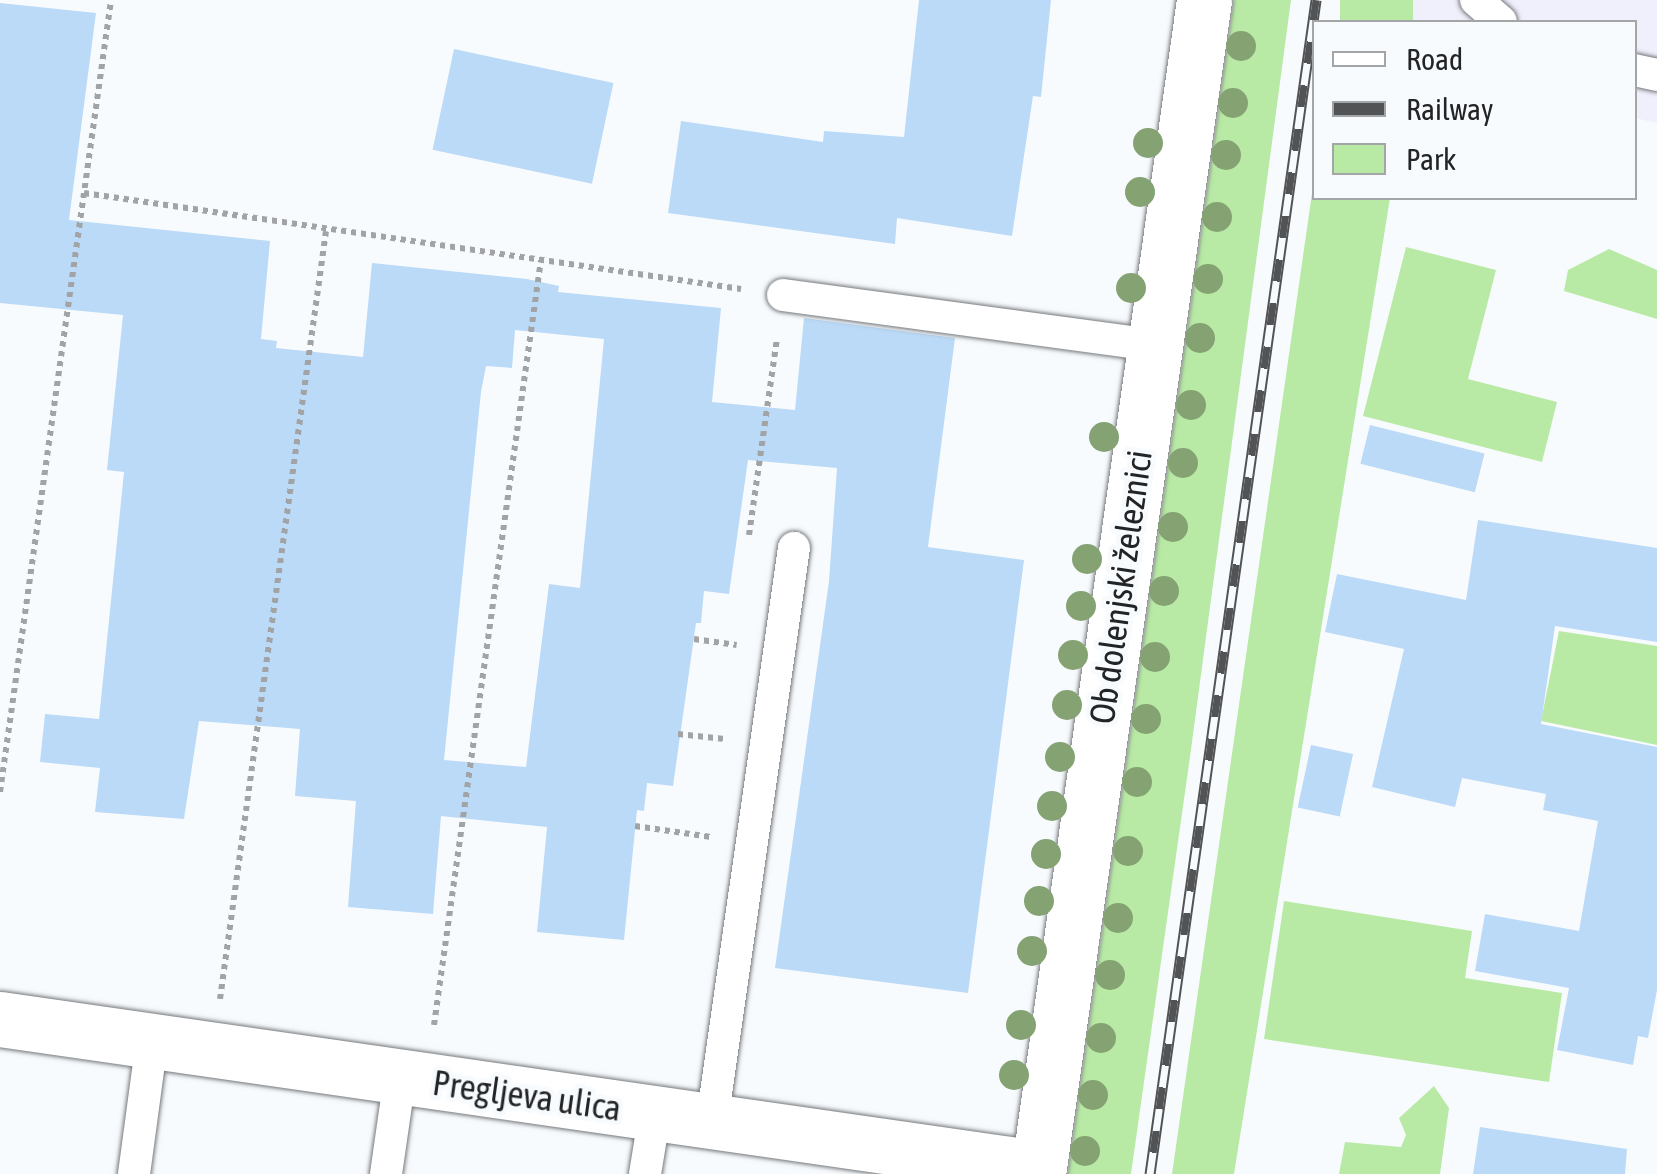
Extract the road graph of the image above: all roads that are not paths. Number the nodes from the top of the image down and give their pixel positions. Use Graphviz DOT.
graph roads {
  1 [pos="1204,0"];
  2 [pos="1476,0"];
  3 [pos="1498,20"];
  4 [pos="783,295"];
  5 [pos="1155,345"];
  6 [pos="794,548"];
  7 [pos="0,1019"];
  8 [pos="152,1041"];
  9 [pos="413,1079"];
  10 [pos="654,1114"];
  11 [pos="712,1122"];
  12 [pos="886,1160"];
  13 [pos="1038,1171"];
  14 [pos="134,1174"];
  15 [pos="386,1174"];
  16 [pos="645,1174"];
  1 -- 5 [label="street, Ob dolenjski železnici"];
  2 -- 3 [label="lane"];
  4 -- 5 [label="lane"];
  5 -- 13 [label="street, Ob dolenjski železnici"];
  6 -- 11 [label="lane"];
  7 -- 8 [label="street, Pregljeva ulica"];
  8 -- 9 [label="street, Pregljeva ulica"];
  8 -- 14 [label="lane"];
  9 -- 10 [label="street, Pregljeva ulica"];
  9 -- 15 [label="lane, Pregljeva ulica"];
  10 -- 11 [label="street, Pregljeva ulica"];
  10 -- 16 [label="lane, Pregljeva ulica"];
  11 -- 12 [label="street, Pregljeva ulica"];
  12 -- 13 [label="street, Pregljeva ulica"];
}
